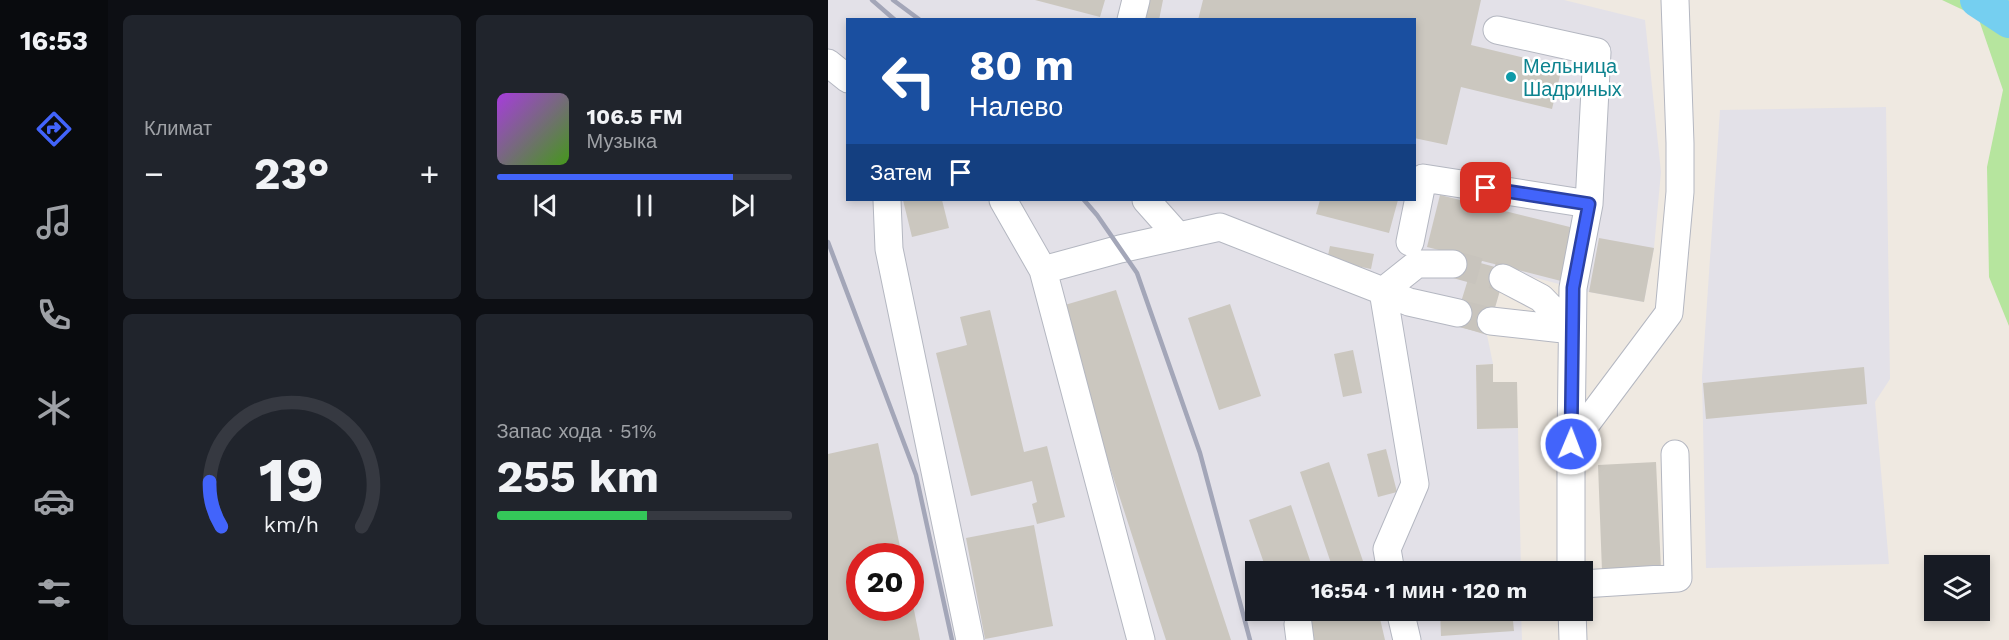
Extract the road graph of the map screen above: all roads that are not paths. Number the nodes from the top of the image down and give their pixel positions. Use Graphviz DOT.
graph roads {
  1 [pos="1136,0"];
  2 [pos="1675,0"];
  3 [pos="1132,18"];
  4 [pos="1497,30"];
  5 [pos="828,63"];
  6 [pos="846,77"];
  7 [pos="886,201"];
  8 [pos="1004,201"];
  9 [pos="1147,201"];
  10 [pos="1589,204"];
  11 [pos="1178,236"];
  12 [pos="1410,242"];
  13 [pos="1453,264"];
  14 [pos="1043,270"];
  15 [pos="1503,278"];
  16 [pos="1383,291"];
  17 [pos="1458,313"];
  18 [pos="1491,321"];
  19 [pos="1572,330"];
  20 [pos="1571,444"];
  21 [pos="1675,454"];
  22 [pos="1389,561"];
  23 [pos="1571,561"];
  24 [pos="1593,583"];
  25 [pos="1403,621"];
  26 [pos="1572,621"];
  27 [pos="970,640"];
  28 [pos="1141,640"];
  29 [pos="1407,640"];
  30 [pos="1573,640"];
  1 -- 3 [label="street"];
  2 -- 20 [label="street"];
  4 -- 10 [label="street"];
  5 -- 6 [label="street"];
  7 -- 27 [label="street"];
  8 -- 14 [label="street"];
  9 -- 11 [label="street"];
  10 -- 12 [label="street"];
  10 -- 19 [label="street"];
  11 -- 14 [label="street"];
  11 -- 16 [label="street"];
  13 -- 16 [label="street"];
  14 -- 28 [label="street"];
  15 -- 19 [label="street"];
  16 -- 17 [label="street"];
  16 -- 22 [label="street"];
  18 -- 19 [label="street"];
  19 -- 20 [label="street"];
  20 -- 23 [label="street"];
  21 -- 24 [label="street"];
  25 -- 29 [label="street"];
  26 -- 30 [label="street"];
}
